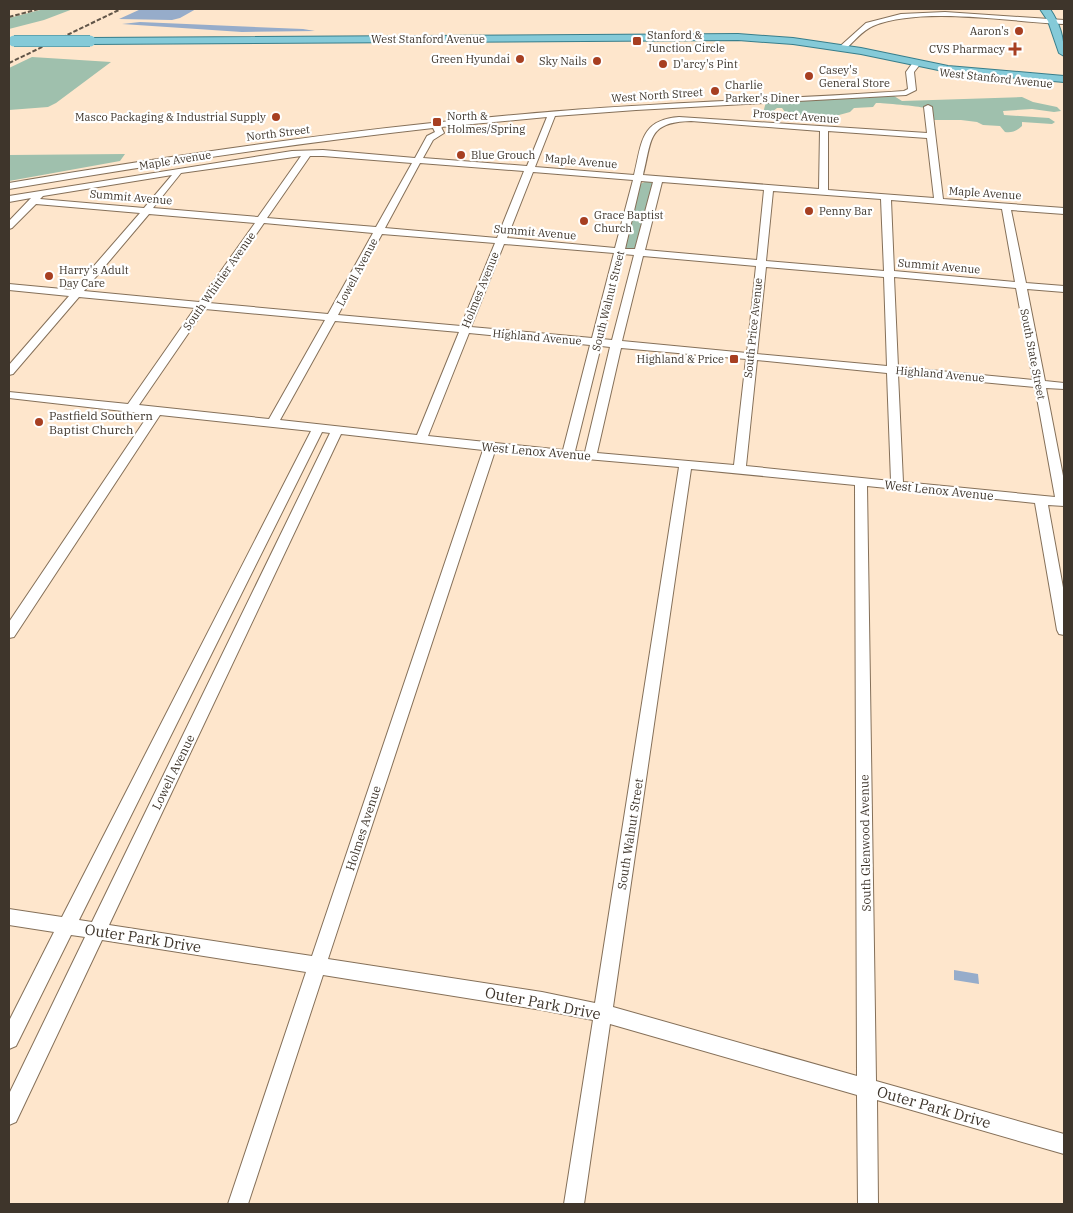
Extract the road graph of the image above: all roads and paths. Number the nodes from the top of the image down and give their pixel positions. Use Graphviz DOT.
graph roads {
  1 [pos="1045,9"];
  2 [pos="1056,9"];
  3 [pos="1064,18"];
  4 [pos="1053,21"];
  5 [pos="1064,22"];
  6 [pos="12,41"];
  7 [pos="90,41"];
  8 [pos="841,49"];
  9 [pos="1064,53"];
  10 [pos="916,65"];
  11 [pos="1064,71"];
  12 [pos="1042,78"];
  13 [pos="1064,79"];
  14 [pos="1000,81"];
  15 [pos="1064,85"];
  16 [pos="1064,91"];
  17 [pos="928,106"];
  18 [pos="552,114"];
  19 [pos="659,123"];
  20 [pos="436,126"];
  21 [pos="824,129"];
  22 [pos="932,136"];
  23 [pos="307,154"];
  24 [pos="418,160"];
  25 [pos="529,168"];
  26 [pos="176,171"];
  27 [pos="639,178"];
  28 [pos="658,179"];
  29 [pos="9,186"];
  30 [pos="769,188"];
  31 [pos="823,192"];
  32 [pos="41,193"];
  33 [pos="886,197"];
  34 [pos="9,199"];
  35 [pos="34,201"];
  36 [pos="939,201"];
  37 [pos="1006,206"];
  38 [pos="146,211"];
  39 [pos="1064,211"];
  40 [pos="261,221"];
  41 [pos="9,226"];
  42 [pos="379,231"];
  43 [pos="499,242"];
  44 [pos="620,252"];
  45 [pos="638,253"];
  46 [pos="760,264"];
  47 [pos="888,274"];
  48 [pos="1020,286"];
  49 [pos="9,288"];
  50 [pos="1064,289"];
  51 [pos="76,294"];
  52 [pos="202,305"];
  53 [pos="332,317"];
  54 [pos="464,330"];
  55 [pos="598,342"];
  56 [pos="616,344"];
  57 [pos="750,356"];
  58 [pos="892,370"];
  59 [pos="9,372"];
  60 [pos="1039,383"];
  61 [pos="1064,386"];
  62 [pos="11,398"];
  63 [pos="131,408"];
  64 [pos="157,411"];
  65 [pos="273,423"];
  66 [pos="318,428"];
  67 [pos="338,430"];
  68 [pos="421,439"];
  69 [pos="490,450"];
  70 [pos="568,454"];
  71 [pos="590,455"];
  72 [pos="686,464"];
  73 [pos="740,469"];
  74 [pos="861,482"];
  75 [pos="897,486"];
  76 [pos="1041,500"];
  77 [pos="1063,502"];
  78 [pos="1064,630"];
  79 [pos="9,634"];
  80 [pos="214,634"];
  81 [pos="239,637"];
  82 [pos="9,917"];
  83 [pos="66,926"];
  84 [pos="97,931"];
  85 [pos="318,965"];
  86 [pos="602,1014"];
  87 [pos="9,1040"];
  88 [pos="867,1088"];
  89 [pos="9,1115"];
  90 [pos="1064,1144"];
  91 [pos="238,1204"];
  92 [pos="574,1204"];
  93 [pos="868,1204"];
  1 -- 4 [label="main road"];
  2 -- 3 [label="main road"];
  4 -- 5 [label="street"];
  4 -- 8 [label="street"];
  4 -- 9 [label="main road"];
  6 -- 7 [label="main road, West Stanford Avenue, bridge"];
  7 -- 8 [label="main road, West Stanford Avenue"];
  8 -- 10 [label="main road, West Stanford Avenue"];
  10 -- 12 [label="main road, West Stanford Avenue"];
  10 -- 14 [label="main road, West Stanford Avenue"];
  10 -- 18 [label="street, West North Street"];
  11 -- 12 [label="main road"];
  12 -- 13 [label="main road, West Stanford Avenue"];
  14 -- 15 [label="main road, West Stanford Avenue"];
  14 -- 16 [label="main road"];
  17 -- 22 [label="street"];
  18 -- 20 [label="street, North Street"];
  18 -- 25 [label="street, Holmes Avenue"];
  19 -- 21 [label="street, Prospect Avenue"];
  19 -- 27 [label="street, South Walnut Street"];
  20 -- 24 [label="street, Lowell Avenue"];
  20 -- 29 [label="street, North Street"];
  21 -- 22 [label="street, Prospect Avenue"];
  21 -- 31 [label="street"];
  22 -- 36 [label="street"];
  23 -- 24 [label="street, Maple Avenue"];
  23 -- 26 [label="street, Maple Avenue"];
  23 -- 40 [label="street, South Whittier Avenue"];
  24 -- 25 [label="street, Maple Avenue"];
  24 -- 42 [label="street, Lowell Avenue"];
  25 -- 27 [label="street, Maple Avenue"];
  25 -- 43 [label="street, Holmes Avenue"];
  26 -- 32 [label="street, Maple Avenue"];
  26 -- 38 [label="street"];
  27 -- 28 [label="street, Maple Avenue"];
  27 -- 44 [label="street, South Walnut Street"];
  28 -- 30 [label="street, Maple Avenue"];
  28 -- 45 [label="street, South Walnut Street"];
  30 -- 31 [label="street, Maple Avenue"];
  30 -- 46 [label="street, South Price Avenue"];
  31 -- 33 [label="street, Maple Avenue"];
  32 -- 34 [label="street, Maple Avenue"];
  32 -- 35 [label="street"];
  33 -- 36 [label="street, Maple Avenue"];
  33 -- 47 [label="street"];
  35 -- 38 [label="street, Summit Avenue"];
  35 -- 41 [label="street"];
  36 -- 37 [label="street, Maple Avenue"];
  37 -- 39 [label="street, Maple Avenue"];
  37 -- 48 [label="street, South State Street"];
  38 -- 40 [label="street, Summit Avenue"];
  38 -- 51 [label="street"];
  40 -- 42 [label="street, Summit Avenue"];
  40 -- 52 [label="street, South Whittier Avenue"];
  42 -- 43 [label="street, Summit Avenue"];
  42 -- 53 [label="street, Lowell Avenue"];
  43 -- 44 [label="street, Summit Avenue"];
  43 -- 54 [label="street, Holmes Avenue"];
  44 -- 45 [label="street, Summit Avenue"];
  44 -- 55 [label="street, South Walnut Street"];
  45 -- 46 [label="street, Summit Avenue"];
  45 -- 56 [label="street, South Walnut Street"];
  46 -- 47 [label="street, Summit Avenue"];
  46 -- 57 [label="street, South Price Avenue"];
  47 -- 48 [label="street, Summit Avenue"];
  47 -- 58 [label="street"];
  48 -- 50 [label="street, Summit Avenue"];
  48 -- 60 [label="street, South State Street"];
  49 -- 51 [label="street, Highland Avenue"];
  51 -- 52 [label="street, Highland Avenue"];
  51 -- 59 [label="street"];
  52 -- 53 [label="street, Highland Avenue"];
  52 -- 63 [label="street, South Whittier Avenue"];
  53 -- 54 [label="street, Highland Avenue"];
  53 -- 65 [label="street, Lowell Avenue"];
  54 -- 55 [label="street, Highland Avenue"];
  54 -- 68 [label="street, Holmes Avenue"];
  55 -- 56 [label="street, Highland Avenue"];
  55 -- 70 [label="street, South Walnut Street"];
  56 -- 57 [label="street, Highland Avenue"];
  56 -- 71 [label="street, South Walnut Street"];
  57 -- 58 [label="street, Highland Avenue"];
  57 -- 73 [label="street, South Price Avenue"];
  58 -- 60 [label="street, Highland Avenue"];
  58 -- 75 [label="street"];
  60 -- 61 [label="street, Highland Avenue"];
  60 -- 77 [label="street, South State Street"];
  62 -- 63 [label="street, West Lenox Avenue"];
  63 -- 64 [label="street, West Lenox Avenue"];
  64 -- 65 [label="street, West Lenox Avenue"];
  64 -- 79 [label="street"];
  65 -- 66 [label="street, West Lenox Avenue"];
  66 -- 67 [label="street, West Lenox Avenue"];
  66 -- 80 [label="street, Lowell Avenue"];
  67 -- 68 [label="street, West Lenox Avenue"];
  67 -- 81 [label="street, Lowell Avenue"];
  68 -- 69 [label="street, West Lenox Avenue"];
  69 -- 70 [label="street, West Lenox Avenue"];
  69 -- 85 [label="street, Holmes Avenue"];
  70 -- 71 [label="street, West Lenox Avenue"];
  71 -- 72 [label="street, West Lenox Avenue"];
  72 -- 73 [label="street, West Lenox Avenue"];
  72 -- 86 [label="street, South Walnut Street"];
  73 -- 74 [label="street, West Lenox Avenue"];
  74 -- 75 [label="street, West Lenox Avenue"];
  74 -- 88 [label="street, South Glenwood Avenue"];
  75 -- 76 [label="street, West Lenox Avenue"];
  76 -- 77 [label="street, West Lenox Avenue"];
  76 -- 78 [label="street"];
  80 -- 81 [label="street"];
  80 -- 83 [label="street, Lowell Avenue"];
  81 -- 84 [label="street, Lowell Avenue"];
  82 -- 83 [label="street, Outer Park Drive"];
  83 -- 84 [label="street, Outer Park Drive"];
  83 -- 87 [label="street, Lowell Avenue"];
  84 -- 85 [label="street, Outer Park Drive"];
  84 -- 89 [label="street, Lowell Avenue"];
  85 -- 86 [label="street, Outer Park Drive"];
  85 -- 91 [label="street, Holmes Avenue"];
  86 -- 88 [label="street, Outer Park Drive"];
  86 -- 92 [label="street, South Walnut Street"];
  88 -- 90 [label="street, Outer Park Drive"];
  88 -- 93 [label="street, South Glenwood Avenue"];
}
